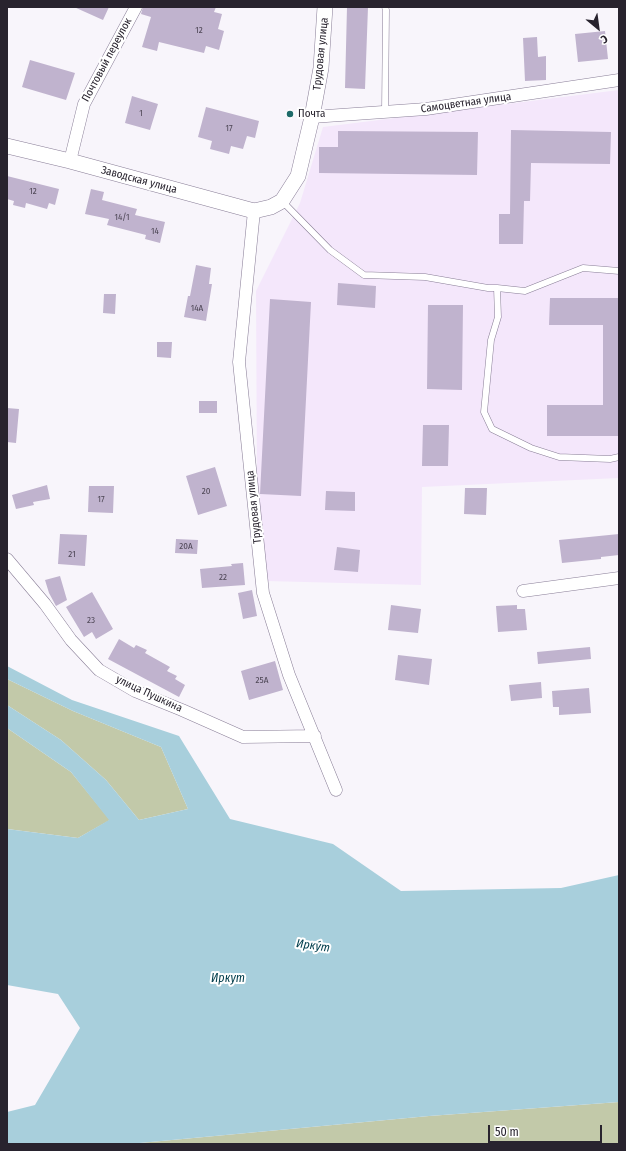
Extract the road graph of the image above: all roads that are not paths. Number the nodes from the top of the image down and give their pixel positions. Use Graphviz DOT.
graph roads {
  1 [pos="136,7"];
  2 [pos="326,7"];
  3 [pos="385,7"];
  4 [pos="619,80"];
  5 [pos="385,112"];
  6 [pos="312,117"];
  7 [pos="7,146"];
  8 [pos="70,161"];
  9 [pos="277,204"];
  10 [pos="254,211"];
  11 [pos="619,271"];
  12 [pos="497,288"];
  13 [pos="619,457"];
  14 [pos="7,560"];
  15 [pos="619,578"];
  16 [pos="523,591"];
  17 [pos="315,736"];
  18 [pos="336,790"];
  1 -- 8 [label="street, Почтовый переулок"];
  2 -- 6 [label="street, Трудовая улица"];
  3 -- 5 [label="lane"];
  4 -- 5 [label="street, Самоцветная улица"];
  5 -- 6 [label="street, Самоцветная улица"];
  6 -- 9 [label="street, Трудовая улица"];
  7 -- 8 [label="street, Заводская улица"];
  8 -- 10 [label="street, Заводская улица"];
  9 -- 10 [label="street, Заводская улица"];
  9 -- 12 [label="lane"];
  10 -- 17 [label="street, Трудовая улица"];
  11 -- 12 [label="lane"];
  12 -- 13 [label="lane"];
  14 -- 17 [label="street, улица Пушкина"];
  15 -- 16 [label="street"];
  17 -- 18 [label="street, Трудовая улица"];
}
